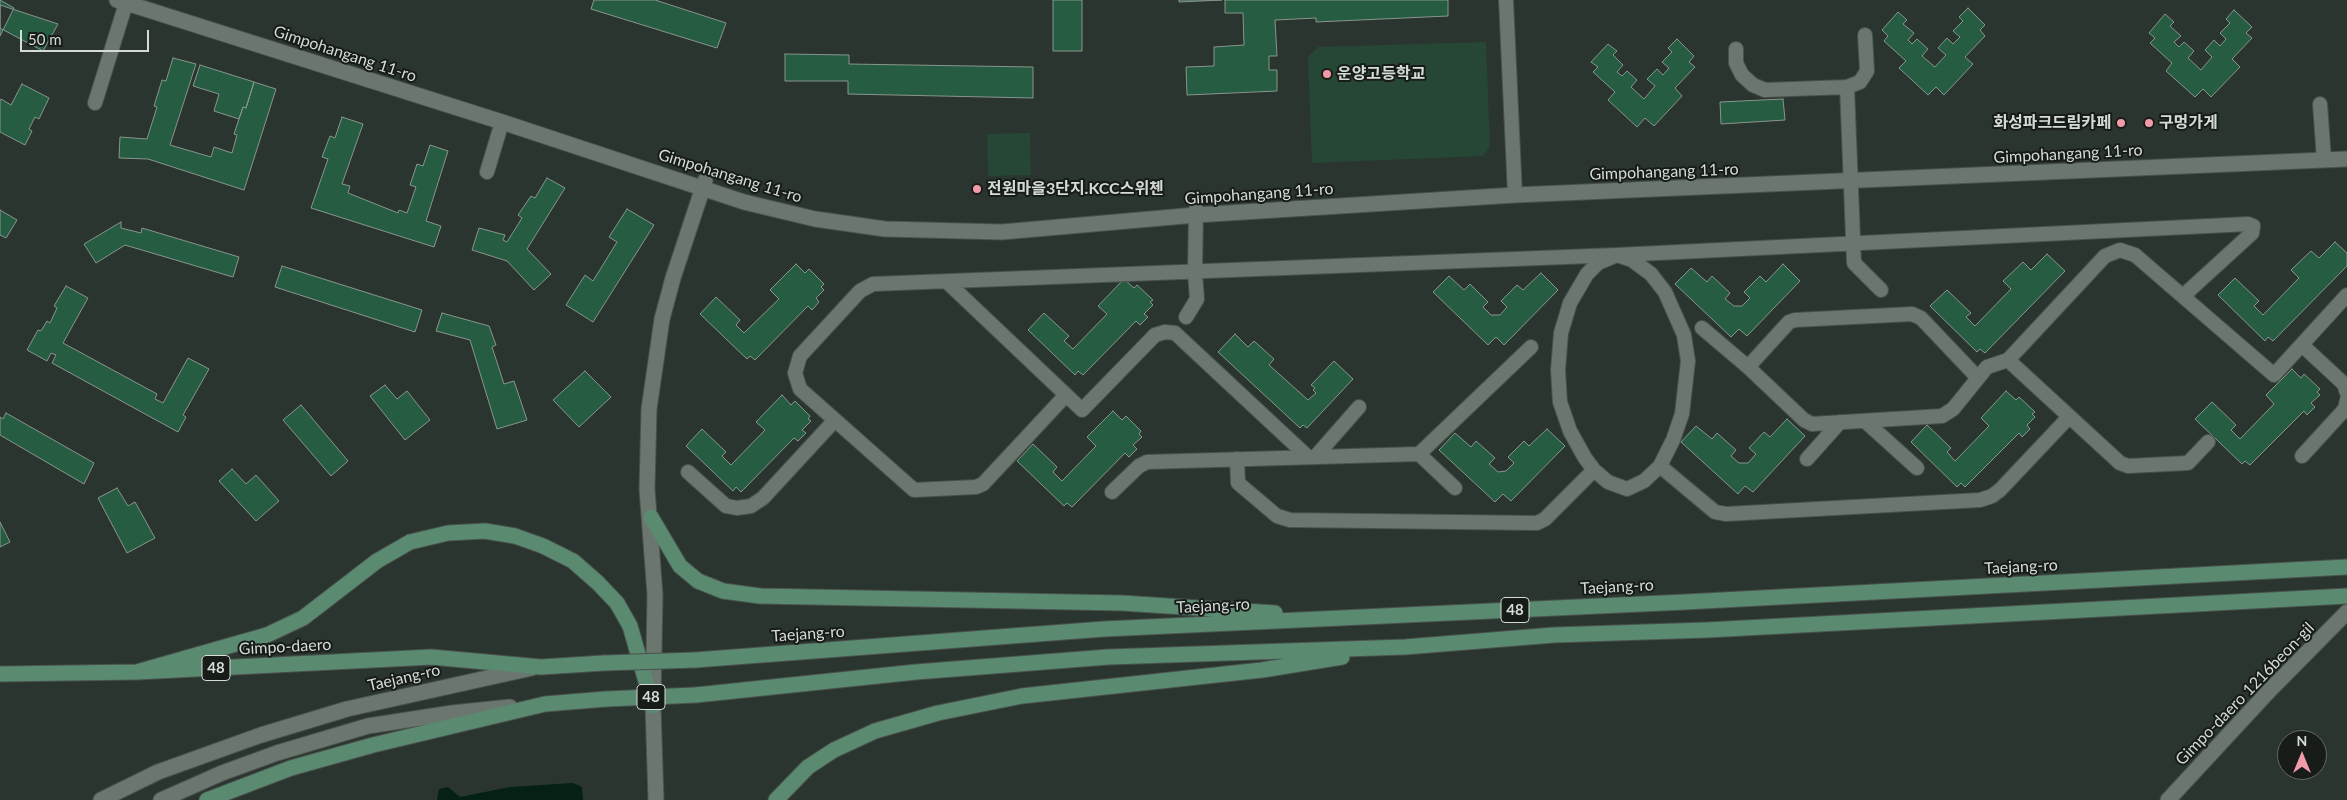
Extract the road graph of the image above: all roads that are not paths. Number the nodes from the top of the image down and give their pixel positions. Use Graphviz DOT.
graph roads {
  1 [pos="1506,0"];
  2 [pos="127,1"];
  3 [pos="1865,35"];
  4 [pos="1736,49"];
  5 [pos="1847,88"];
  6 [pos="95,103"];
  7 [pos="2320,104"];
  8 [pos="502,122"];
  9 [pos="2347,152"];
  10 [pos="2324,157"];
  11 [pos="2347,159"];
  12 [pos="486,172"];
  13 [pos="1851,178"];
  14 [pos="704,185"];
  15 [pos="1515,192"];
  16 [pos="1196,212"];
  17 [pos="1853,244"];
  18 [pos="1617,255"];
  19 [pos="1195,273"];
  20 [pos="946,282"];
  21 [pos="1882,290"];
  22 [pos="2347,295"];
  23 [pos="2183,296"];
  24 [pos="1186,317"];
  25 [pos="1702,328"];
  26 [pos="2302,345"];
  27 [pos="1531,347"];
  28 [pos="2008,360"];
  29 [pos="1748,367"];
  30 [pos="1978,378"];
  31 [pos="2347,393"];
  32 [pos="1066,395"];
  33 [pos="2347,400"];
  34 [pos="1359,407"];
  35 [pos="2069,416"];
  36 [pos="835,420"];
  37 [pos="1865,421"];
  38 [pos="1840,422"];
  39 [pos="2208,442"];
  40 [pos="1419,454"];
  41 [pos="2302,456"];
  42 [pos="1312,457"];
  43 [pos="1236,459"];
  44 [pos="1807,459"];
  45 [pos="1660,466"];
  46 [pos="1917,468"];
  47 [pos="1594,470"];
  48 [pos="688,472"];
  49 [pos="1455,488"];
  50 [pos="1112,492"];
  51 [pos="651,517"];
  52 [pos="2341,567"];
  53 [pos="2347,596"];
  54 [pos="2347,612"];
  55 [pos="1356,617"];
  56 [pos="1405,646"];
  57 [pos="541,666"];
  58 [pos="137,672"];
  59 [pos="0,674"];
  60 [pos="545,704"];
  61 [pos="653,706"];
  62 [pos="101,800"];
  63 [pos="161,800"];
  64 [pos="207,800"];
  65 [pos="656,800"];
  66 [pos="776,800"];
  67 [pos="2168,800"];
  1 -- 15 [label="street"];
  2 -- 6 [label="street"];
  2 -- 8 [label="street, Gimpohangang 11-ro"];
  2 -- 14 [label="street, Gimpohangang 11-ro"];
  3 -- 5 [label="street"];
  4 -- 5 [label="street"];
  5 -- 13 [label="street"];
  7 -- 10 [label="street"];
  8 -- 12 [label="street"];
  8 -- 14 [label="street, Gimpohangang 11-ro"];
  9 -- 10 [label="street, Gimpohangang 11-ro"];
  10 -- 11 [label="street, Gimpohangang 11-ro"];
  10 -- 13 [label="street, Gimpohangang 11-ro"];
  13 -- 15 [label="street, Gimpohangang 11-ro"];
  13 -- 17 [label="street"];
  14 -- 16 [label="street, Gimpohangang 11-ro"];
  14 -- 51 [label="street"];
  15 -- 16 [label="street, Gimpohangang 11-ro"];
  16 -- 19 [label="street"];
  17 -- 18 [label="street"];
  17 -- 21 [label="street"];
  17 -- 23 [label="street"];
  18 -- 19 [label="street"];
  18 -- 45 [label="street"];
  18 -- 47 [label="street"];
  19 -- 20 [label="street"];
  19 -- 24 [label="street"];
  20 -- 32 [label="street"];
  20 -- 36 [label="street"];
  22 -- 26 [label="street"];
  23 -- 26 [label="street"];
  23 -- 28 [label="street"];
  25 -- 29 [label="street"];
  26 -- 31 [label="street"];
  27 -- 40 [label="street"];
  28 -- 30 [label="street"];
  28 -- 35 [label="street"];
  29 -- 30 [label="street"];
  29 -- 38 [label="street"];
  30 -- 37 [label="street"];
  32 -- 36 [label="street"];
  32 -- 42 [label="street"];
  33 -- 41 [label="street"];
  34 -- 42 [label="street"];
  35 -- 39 [label="street"];
  35 -- 45 [label="street"];
  36 -- 48 [label="street"];
  37 -- 38 [label="street"];
  37 -- 46 [label="street"];
  38 -- 44 [label="street"];
  40 -- 42 [label="street"];
  40 -- 49 [label="street"];
  42 -- 43 [label="street"];
  43 -- 47 [label="street"];
  43 -- 50 [label="street"];
  45 -- 47 [label="street"];
  51 -- 55 [label="main road"];
  51 -- 61 [label="street"];
  52 -- 55 [label="main road, Taejang-ro / 48"];
  53 -- 56 [label="main road, 48"];
  54 -- 67 [label="street, Gimpo-daero 1216beon-gil"];
  55 -- 57 [label="main road, Taejang-ro / 48, bridge"];
  56 -- 60 [label="main road, 48, bridge"];
  56 -- 66 [label="main road"];
  57 -- 58 [label="main road, Gimpo-daero / 48"];
  57 -- 62 [label="street, Taejang-ro"];
  58 -- 59 [label="main road, Gimpo-daero / 48"];
  58 -- 61 [label="main road"];
  60 -- 63 [label="street"];
  60 -- 64 [label="main road, 48"];
  61 -- 65 [label="street"];
}
